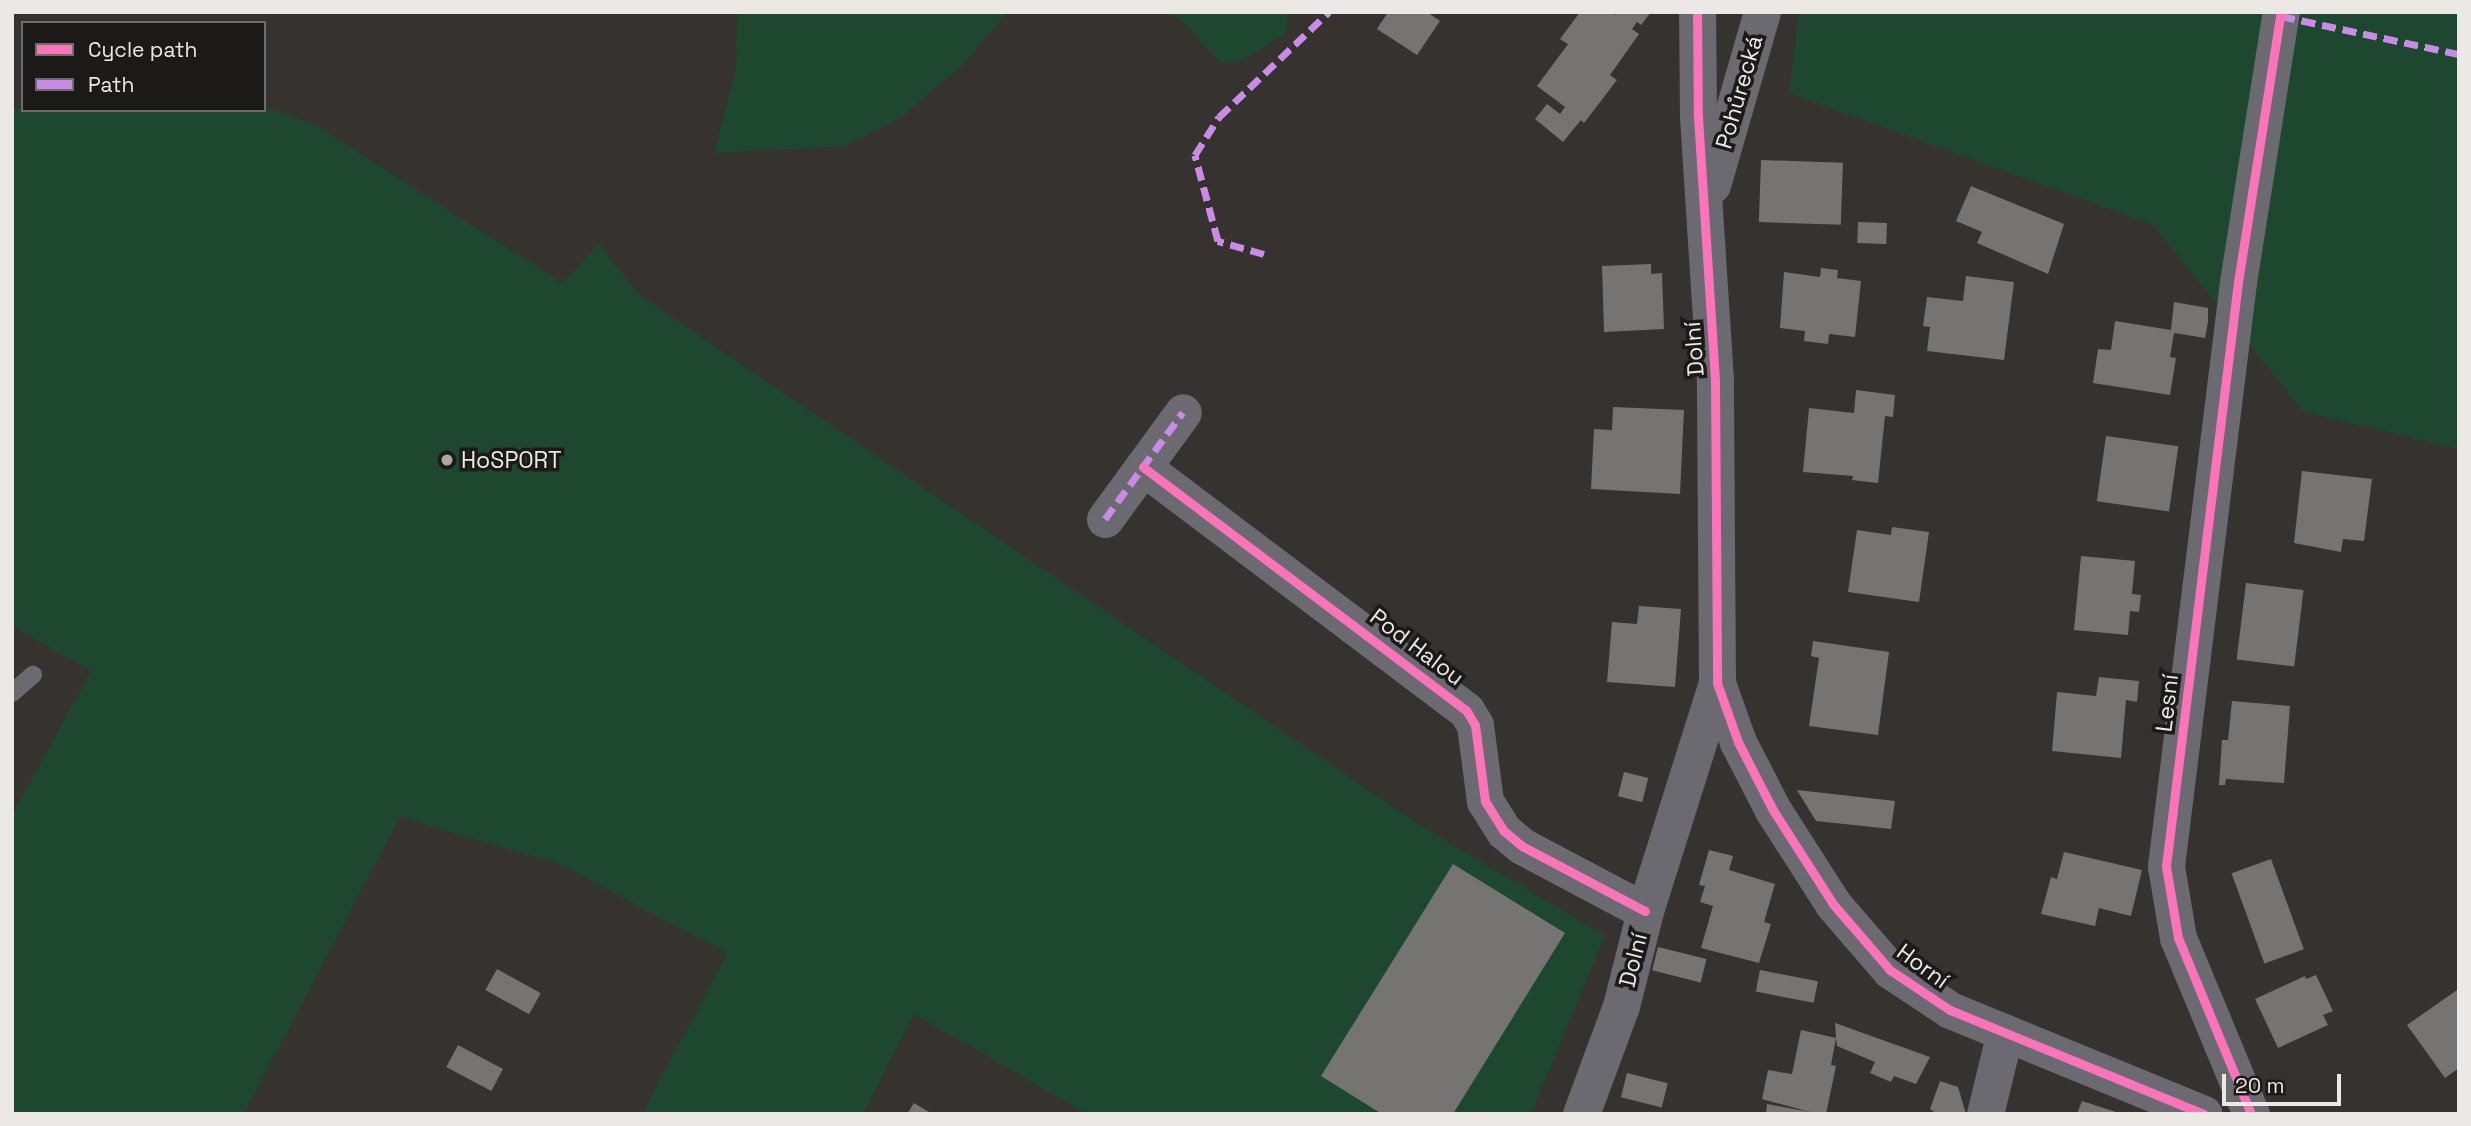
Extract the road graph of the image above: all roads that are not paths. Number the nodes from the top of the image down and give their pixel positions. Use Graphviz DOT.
graph roads {
  1 [pos="1697,12"];
  2 [pos="1762,12"];
  3 [pos="2281,12"];
  4 [pos="1703,213"];
  5 [pos="1183,412"];
  6 [pos="1143,467"];
  7 [pos="1105,519"];
  8 [pos="33,675"];
  9 [pos="1717,683"];
  10 [pos="12,693"];
  11 [pos="1645,911"];
  12 [pos="2005,1032"];
  13 [pos="1581,1114"];
  14 [pos="1985,1114"];
  15 [pos="2203,1114"];
  16 [pos="2251,1114"];
  1 -- 4 [label="street, Dolní"];
  2 -- 4 [label="street, Pohůrecká"];
  3 -- 16 [label="street, Lesní"];
  4 -- 9 [label="street, Dolní"];
  5 -- 6 [label="street"];
  6 -- 7 [label="street"];
  6 -- 11 [label="street, Pod Halou"];
  8 -- 10 [label="lane"];
  9 -- 11 [label="street, Dolní"];
  9 -- 12 [label="street, Horní"];
  11 -- 13 [label="street, Dolní"];
  12 -- 14 [label="street"];
  12 -- 15 [label="street, Horní"];
}
